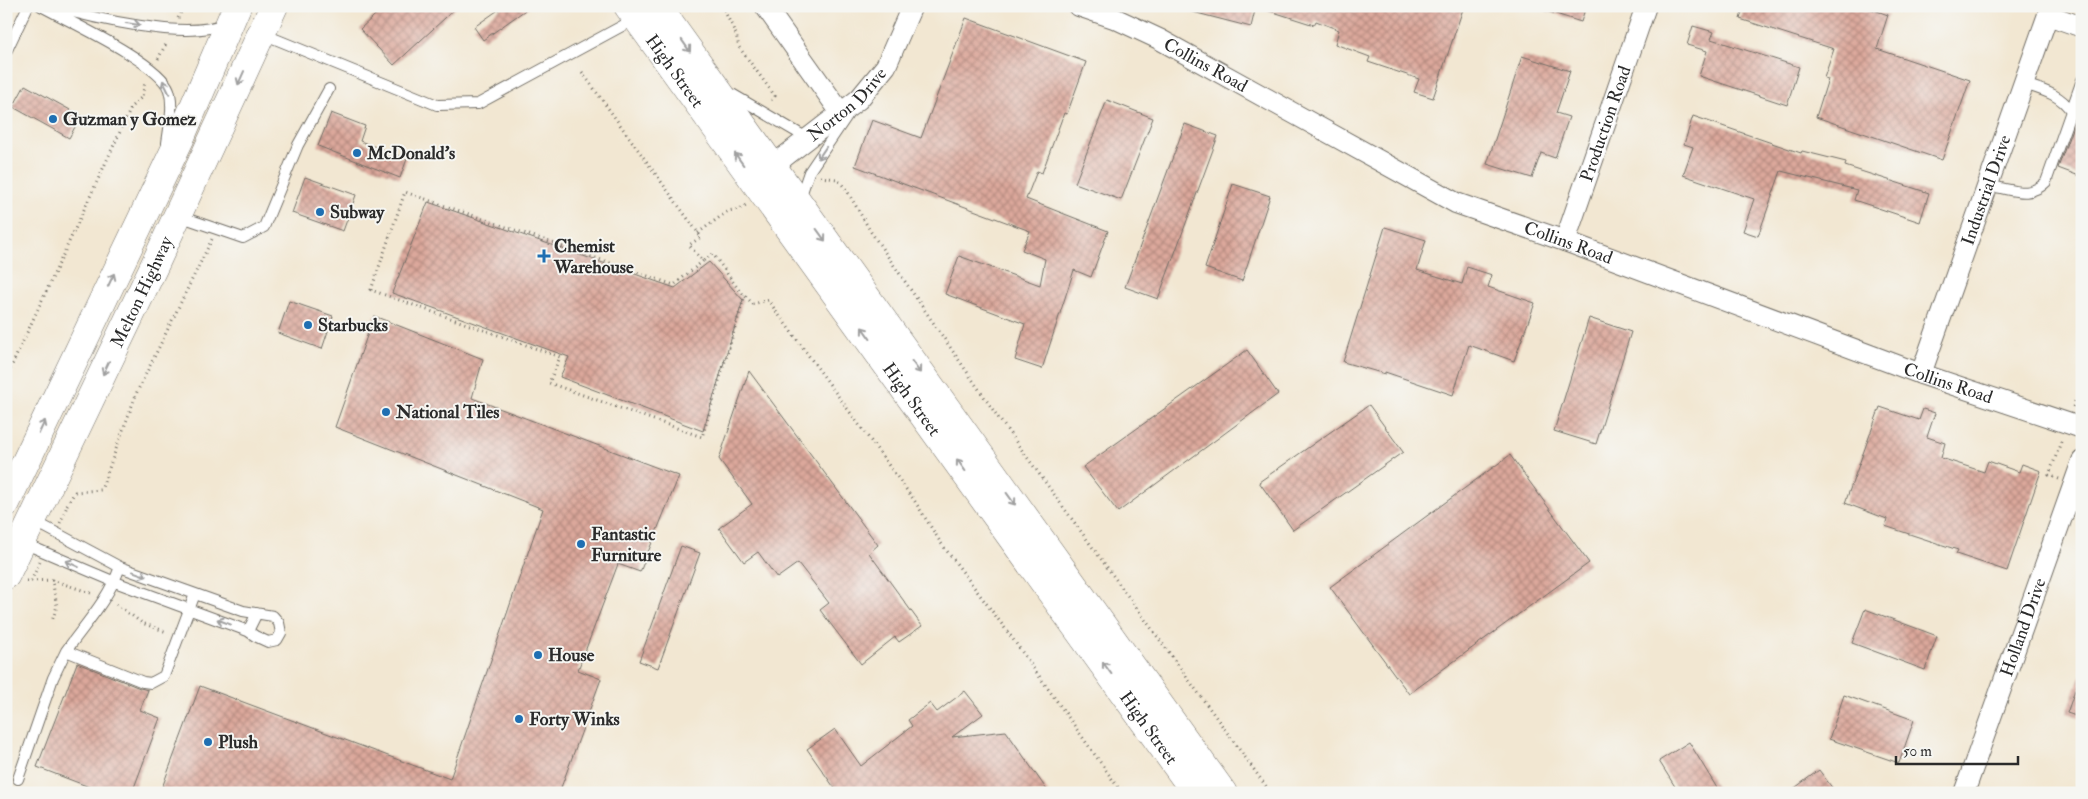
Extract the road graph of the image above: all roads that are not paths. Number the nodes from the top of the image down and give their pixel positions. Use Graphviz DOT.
graph roads {
  1 [pos="28,6"];
  2 [pos="41,6"];
  3 [pos="51,6"];
  4 [pos="274,6"];
  5 [pos="765,6"];
  6 [pos="912,6"];
  7 [pos="1079,6"];
  8 [pos="1646,6"];
  9 [pos="641,10"];
  10 [pos="2050,10"];
  11 [pos="235,12"];
  12 [pos="2082,27"];
  13 [pos="260,34"];
  14 [pos="6,52"];
  15 [pos="2082,80"];
  16 [pos="711,82"];
  17 [pos="2024,84"];
  18 [pos="330,89"];
  19 [pos="859,99"];
  20 [pos="2070,110"];
  21 [pos="841,113"];
  22 [pos="807,138"];
  23 [pos="165,169"];
  24 [pos="765,175"];
  25 [pos="1988,186"];
  26 [pos="798,204"];
  27 [pos="178,215"];
  28 [pos="1565,241"];
  29 [pos="1922,374"];
  30 [pos="2075,426"];
  31 [pos="17,460"];
  32 [pos="2082,461"];
  33 [pos="6,503"];
  34 [pos="6,508"];
  35 [pos="21,533"];
  36 [pos="120,568"];
  37 [pos="19,578"];
  38 [pos="115,582"];
  39 [pos="195,594"];
  40 [pos="189,608"];
  41 [pos="257,613"];
  42 [pos="248,631"];
  43 [pos="66,650"];
  44 [pos="18,779"];
  45 [pos="1196,793"];
  46 [pos="1223,793"];
  47 [pos="1964,793"];
  1 -- 14 [label="lane"];
  23 -- 2 [label="lane, one-way"];
  3 -- 11 [label="lane, one-way"];
  4 -- 13 [label="main road, Melton Highway"];
  5 -- 21 [label="street"];
  6 -- 19 [label="street, Norton Drive"];
  7 -- 28 [label="street, Collins Road"];
  8 -- 28 [label="street, Production Road"];
  9 -- 13 [label="lane"];
  9 -- 16 [label="main road, High Street, one-way"];
  24 -- 9 [label="main road, High Street, one-way"];
  10 -- 12 [label="street"];
  10 -- 17 [label="street, Industrial Drive"];
  11 -- 23 [label="main road, Melton Highway"];
  13 -- 27 [label="main road, Melton Highway, one-way"];
  15 -- 20 [label="lane"];
  16 -- 22 [label="lane"];
  16 -- 24 [label="main road, High Street"];
  17 -- 20 [label="lane"];
  17 -- 25 [label="street, Industrial Drive"];
  18 -- 27 [label="lane"];
  19 -- 21 [label="street, Norton Drive"];
  19 -- 26 [label="lane, one-way"];
  20 -- 25 [label="lane"];
  21 -- 22 [label="street, Norton Drive"];
  22 -- 24 [label="street, Norton Drive"];
  31 -- 23 [label="main road, Melton Highway, one-way"];
  24 -- 26 [label="main road, High Street"];
  45 -- 24 [label="main road, High Street, one-way"];
  25 -- 29 [label="street, Industrial Drive"];
  26 -- 46 [label="main road, High Street, one-way"];
  27 -- 35 [label="main road, Melton Highway, one-way"];
  28 -- 29 [label="street, Collins Road"];
  29 -- 30 [label="street, Collins Road"];
  31 -- 33 [label="main road, Melton Highway"];
  32 -- 47 [label="street, Holland Drive"];
  34 -- 35 [label="main road"];
  35 -- 36 [label="lane"];
  35 -- 37 [label="main road, Melton Highway"];
  38 -- 35 [label="lane, one-way"];
  36 -- 38 [label="lane"];
  36 -- 39 [label="lane, one-way"];
  38 -- 40 [label="lane"];
  38 -- 43 [label="lane"];
  39 -- 40 [label="lane"];
  39 -- 41 [label="lane"];
  42 -- 40 [label="lane, one-way"];
  40 -- 43 [label="lane"];
  41 -- 42 [label="lane"];
  41 -- 42 [label="lane"];
  43 -- 44 [label="lane"];
}
